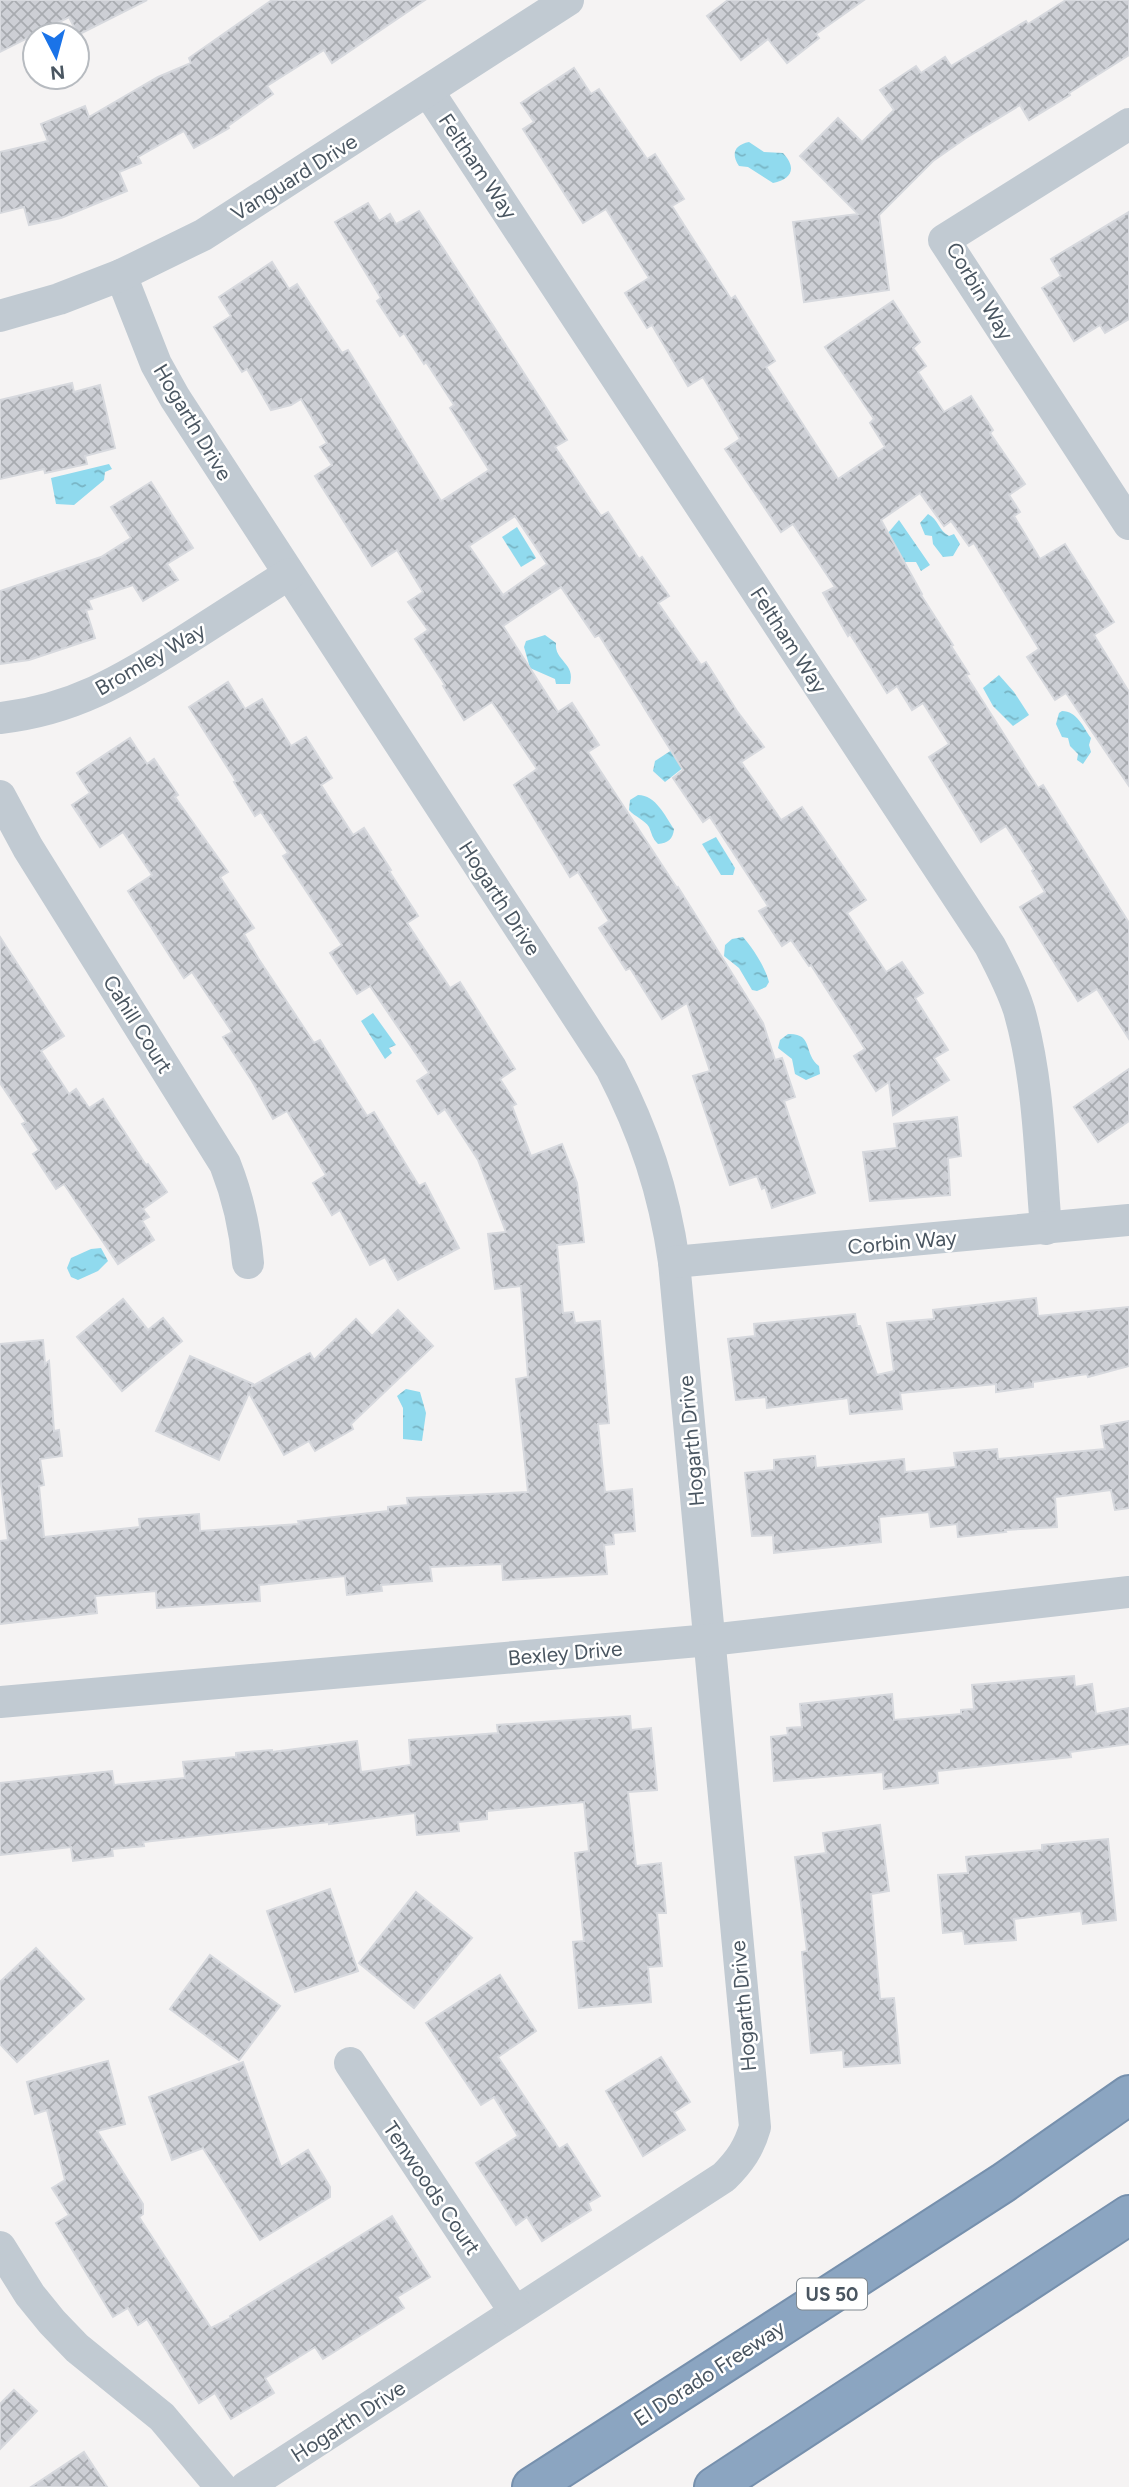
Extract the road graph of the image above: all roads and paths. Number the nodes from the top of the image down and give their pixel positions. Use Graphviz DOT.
graph roads {
  1 [pos="568,0"];
  2 [pos="428,91"];
  3 [pos="1129,124"];
  4 [pos="121,275"];
  5 [pos="0,316"];
  6 [pos="1129,524"];
  7 [pos="289,574"];
  8 [pos="0,718"];
  9 [pos="0,796"];
  10 [pos="1129,1220"];
  11 [pos="1046,1229"];
  12 [pos="674,1262"];
  13 [pos="248,1263"];
  14 [pos="1129,1592"];
  15 [pos="710,1640"];
  16 [pos="0,1702"];
  17 [pos="350,2063"];
  18 [pos="1129,2095"];
  19 [pos="1129,2216"];
  20 [pos="0,2247"];
  21 [pos="515,2312"];
  22 [pos="221,2487"];
  23 [pos="246,2487"];
  24 [pos="532,2487"];
  25 [pos="714,2487"];
  1 -- 2 [label="street, Vanguard Drive"];
  2 -- 4 [label="street, Vanguard Drive"];
  2 -- 11 [label="street, Feltham Way"];
  3 -- 6 [label="street, Corbin Way"];
  4 -- 5 [label="street, Vanguard Drive"];
  4 -- 7 [label="street, Hogarth Drive"];
  7 -- 8 [label="street, Bromley Way"];
  7 -- 12 [label="street, Hogarth Drive"];
  9 -- 13 [label="street, Cahill Court"];
  10 -- 11 [label="street, Corbin Way"];
  11 -- 12 [label="street, Corbin Way"];
  12 -- 15 [label="street, Hogarth Drive"];
  14 -- 15 [label="street, Bexley Drive"];
  15 -- 16 [label="street, Bexley Drive"];
  15 -- 21 [label="street, Hogarth Drive"];
  17 -- 21 [label="street, Tenwoods Court"];
  18 -- 24 [label="highway, El Dorado Freeway / US 50"];
  19 -- 25 [label="highway"];
  20 -- 22 [label="street"];
  21 -- 23 [label="street, Hogarth Drive"];
}
